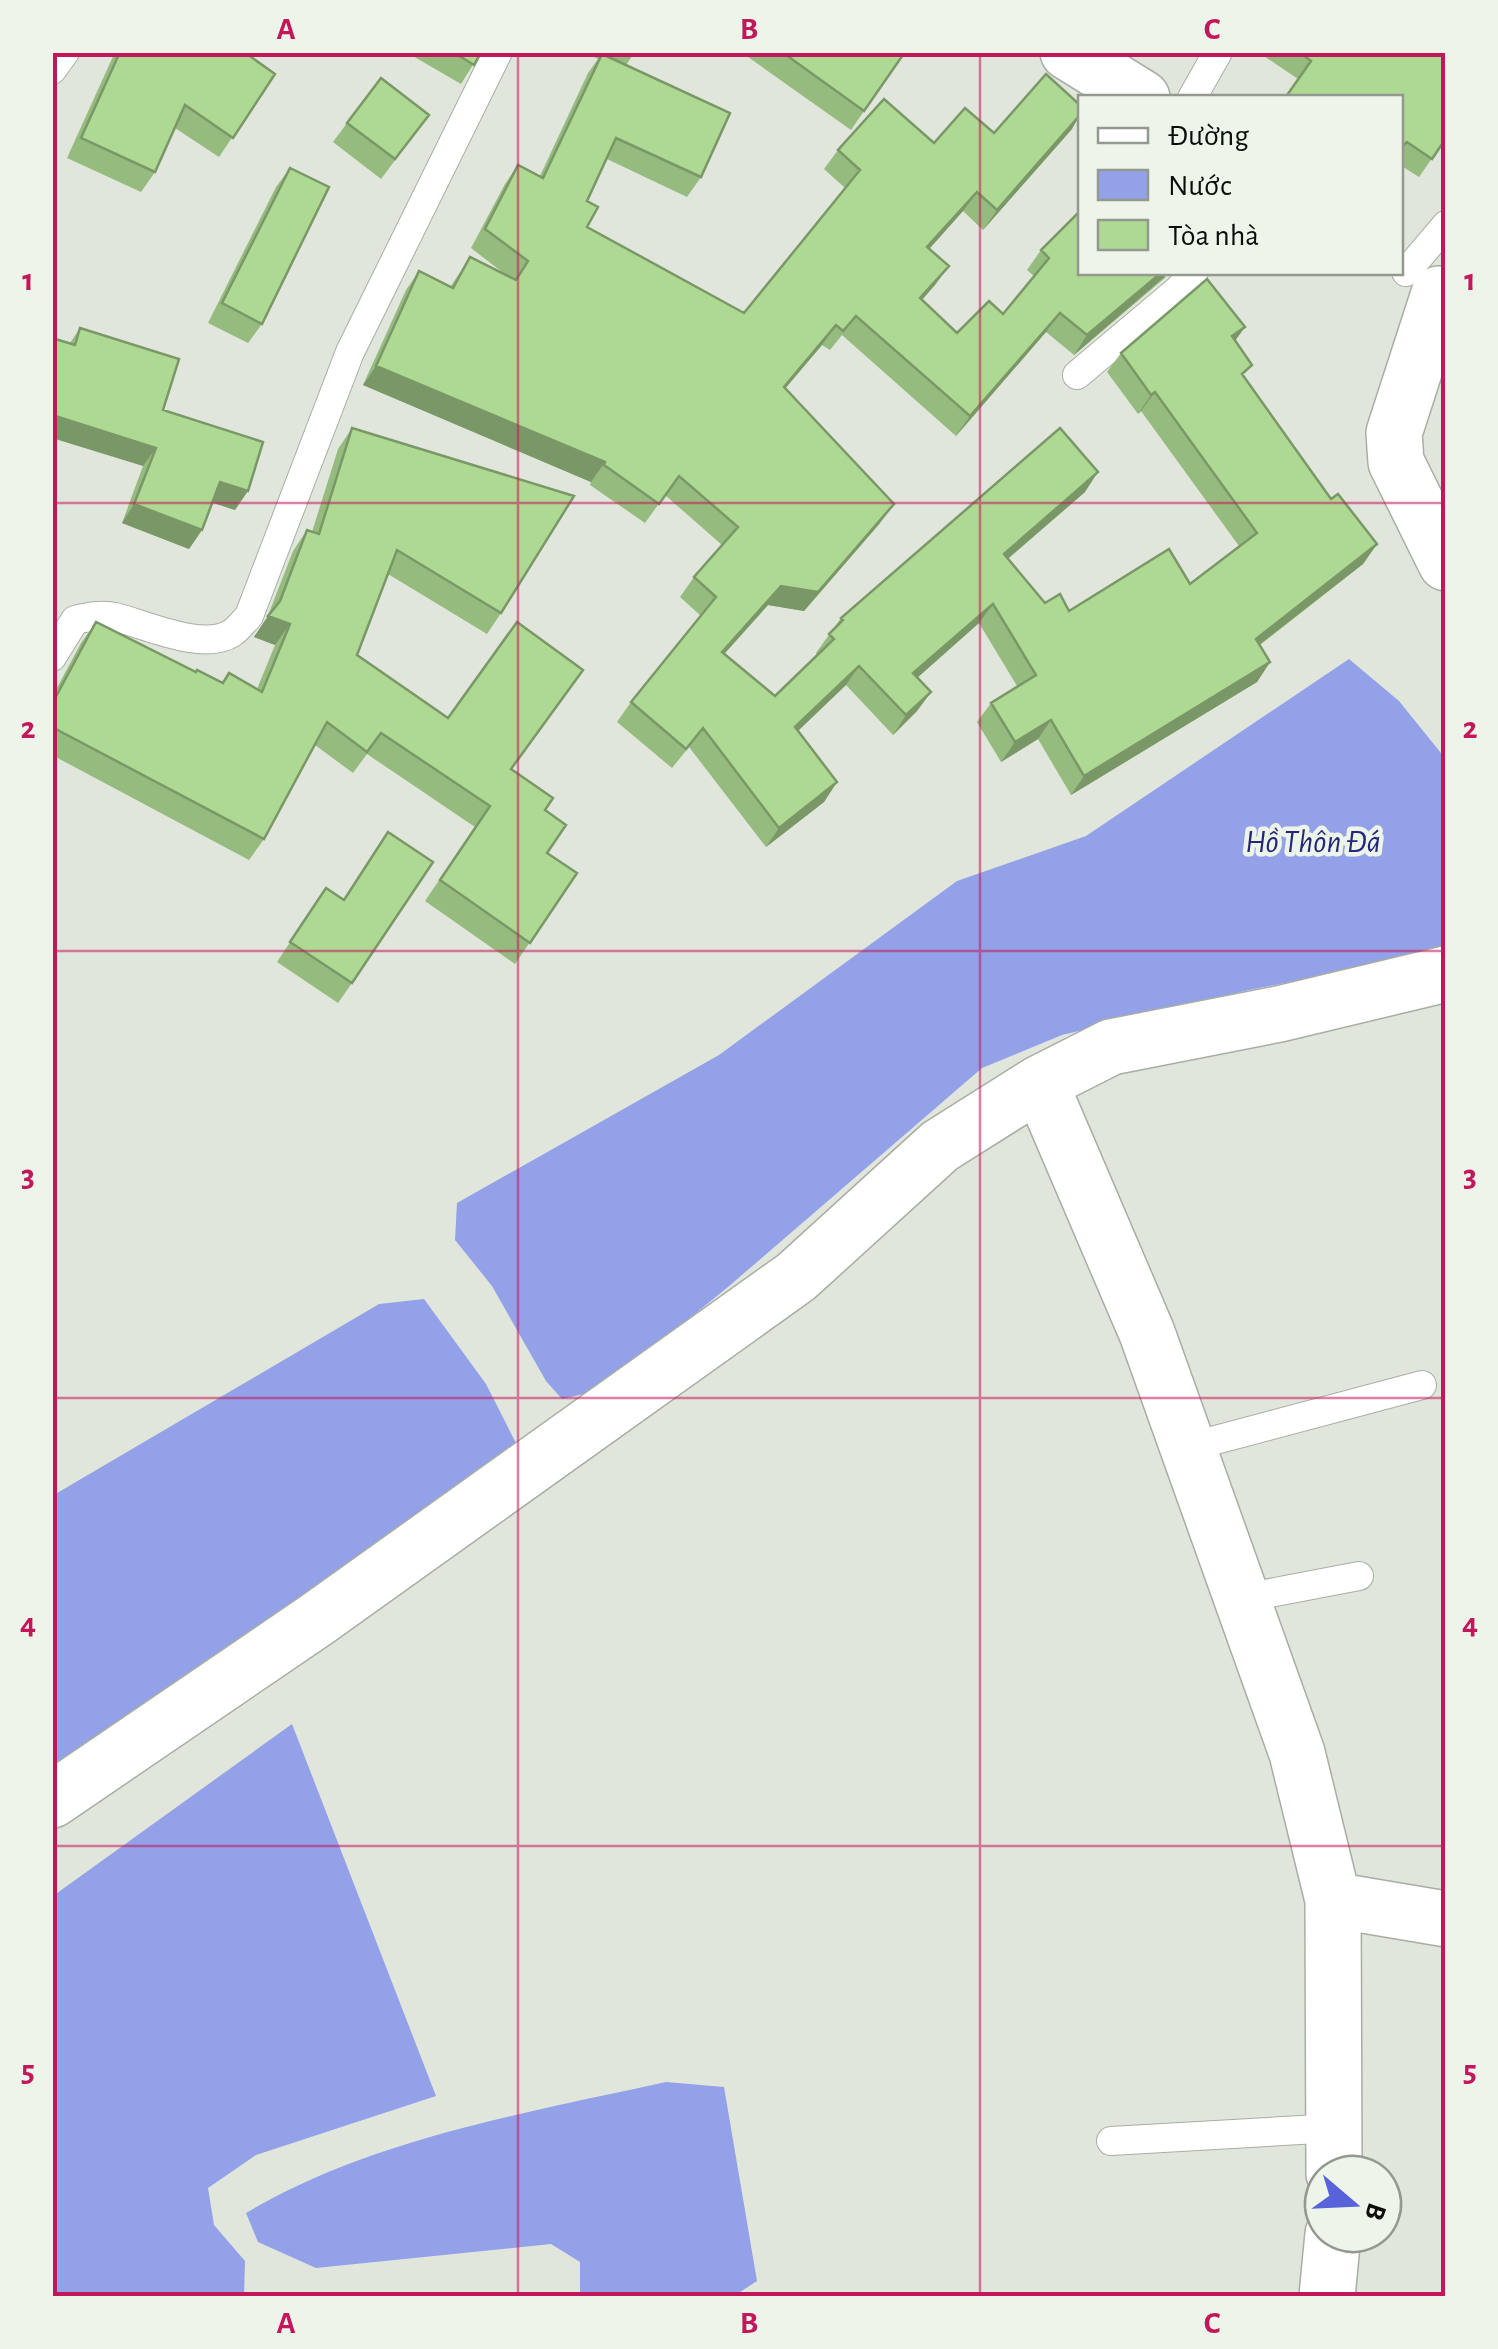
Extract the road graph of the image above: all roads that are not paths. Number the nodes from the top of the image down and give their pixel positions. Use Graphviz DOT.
graph roads {
  1 [pos="65,52"];
  2 [pos="498,52"];
  3 [pos="1068,52"];
  4 [pos="1218,52"];
  5 [pos="52,70"];
  6 [pos="1137,95"];
  7 [pos="1194,95"];
  8 [pos="1446,225"];
  9 [pos="1191,275"];
  10 [pos="1423,283"];
  11 [pos="1077,375"];
  12 [pos="1446,563"];
  13 [pos="52,657"];
  14 [pos="1446,974"];
  15 [pos="1040,1082"];
  16 [pos="1422,1385"];
  17 [pos="1189,1447"];
  18 [pos="1358,1576"];
  19 [pos="1244,1598"];
  20 [pos="52,1800"];
  21 [pos="1334,1900"];
  22 [pos="1446,1919"];
  23 [pos="1111,2141"];
  24 [pos="1334,2151"];
  25 [pos="1331,2254"];
  26 [pos="1327,2296"];
  1 -- 5 [label="lane"];
  2 -- 13 [label="lane"];
  3 -- 6 [label="street"];
  4 -- 7 [label="lane"];
  8 -- 10 [label="lane"];
  9 -- 11 [label="lane"];
  10 -- 12 [label="street"];
  14 -- 15 [label="street"];
  15 -- 17 [label="street"];
  15 -- 20 [label="street"];
  16 -- 17 [label="lane"];
  17 -- 19 [label="street"];
  18 -- 19 [label="lane"];
  19 -- 21 [label="street"];
  21 -- 22 [label="street"];
  21 -- 24 [label="street"];
  23 -- 24 [label="lane"];
  25 -- 26 [label="street"];
}
